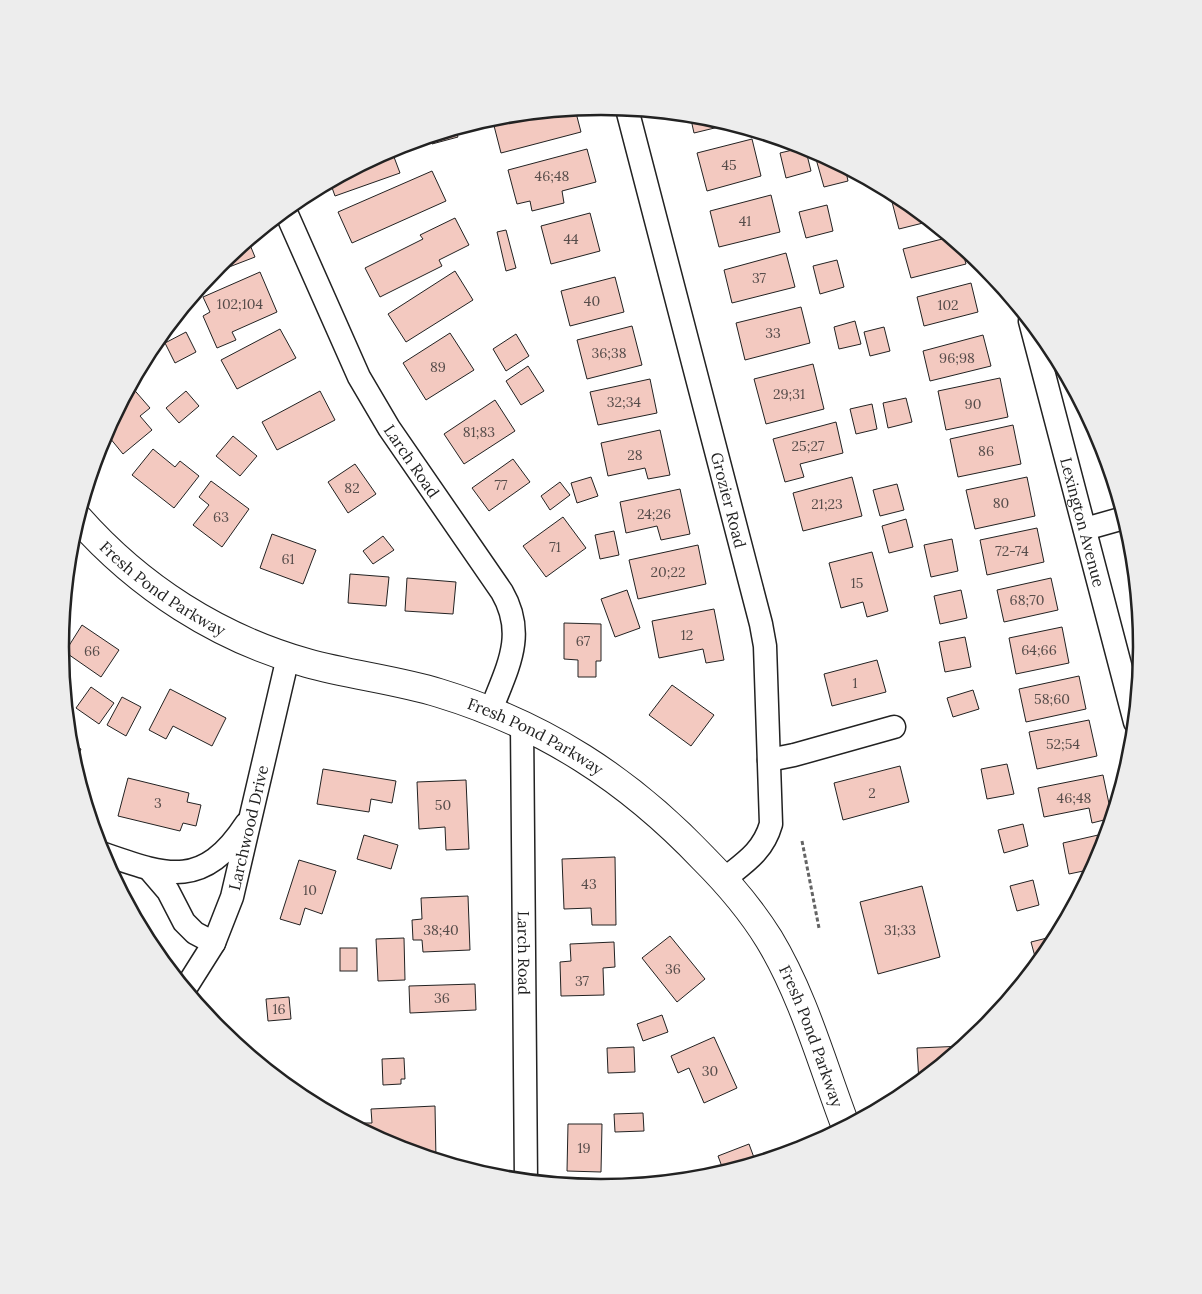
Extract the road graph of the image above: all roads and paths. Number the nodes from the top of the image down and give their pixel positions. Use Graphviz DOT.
graph roads {
  1 [pos="629,116"];
  2 [pos="288,217"];
  3 [pos="1035,339"];
  4 [pos="1118,520"];
  5 [pos="84,524"];
  6 [pos="1085,529"];
  7 [pos="288,657"];
  8 [pos="1130,703"];
  9 [pos="491,710"];
  10 [pos="522,724"];
  11 [pos="894,727"];
  12 [pos="769,760"];
  13 [pos="251,817"];
  14 [pos="802,841"];
  15 [pos="112,857"];
  16 [pos="150,870"];
  17 [pos="723,880"];
  18 [pos="819,928"];
  19 [pos="214,943"];
  20 [pos="189,983"];
  21 [pos="844,1120"];
  22 [pos="526,1174"];
  1 -- 12 [label="street, Grozier Road"];
  2 -- 9 [label="street, Larch Road"];
  3 -- 6 [label="street, Lexington Avenue"];
  4 -- 6 [label="street"];
  5 -- 7 [label="highway, Fresh Pond Parkway"];
  6 -- 8 [label="street, Lexington Avenue"];
  7 -- 9 [label="highway, Fresh Pond Parkway"];
  7 -- 13 [label="street, Larchwood Drive"];
  9 -- 10 [label="highway, Fresh Pond Parkway"];
  10 -- 17 [label="highway, Fresh Pond Parkway"];
  10 -- 22 [label="street, Larch Road"];
  11 -- 12 [label="street"];
  12 -- 17 [label="street, Grozier Road"];
  13 -- 16 [label="street"];
  13 -- 19 [label="street, Larchwood Drive"];
  14 -- 18 [label="path"];
  15 -- 16 [label="street"];
  16 -- 19 [label="street"];
  17 -- 21 [label="highway, Fresh Pond Parkway"];
  19 -- 20 [label="street, Larchwood Drive"];
}
